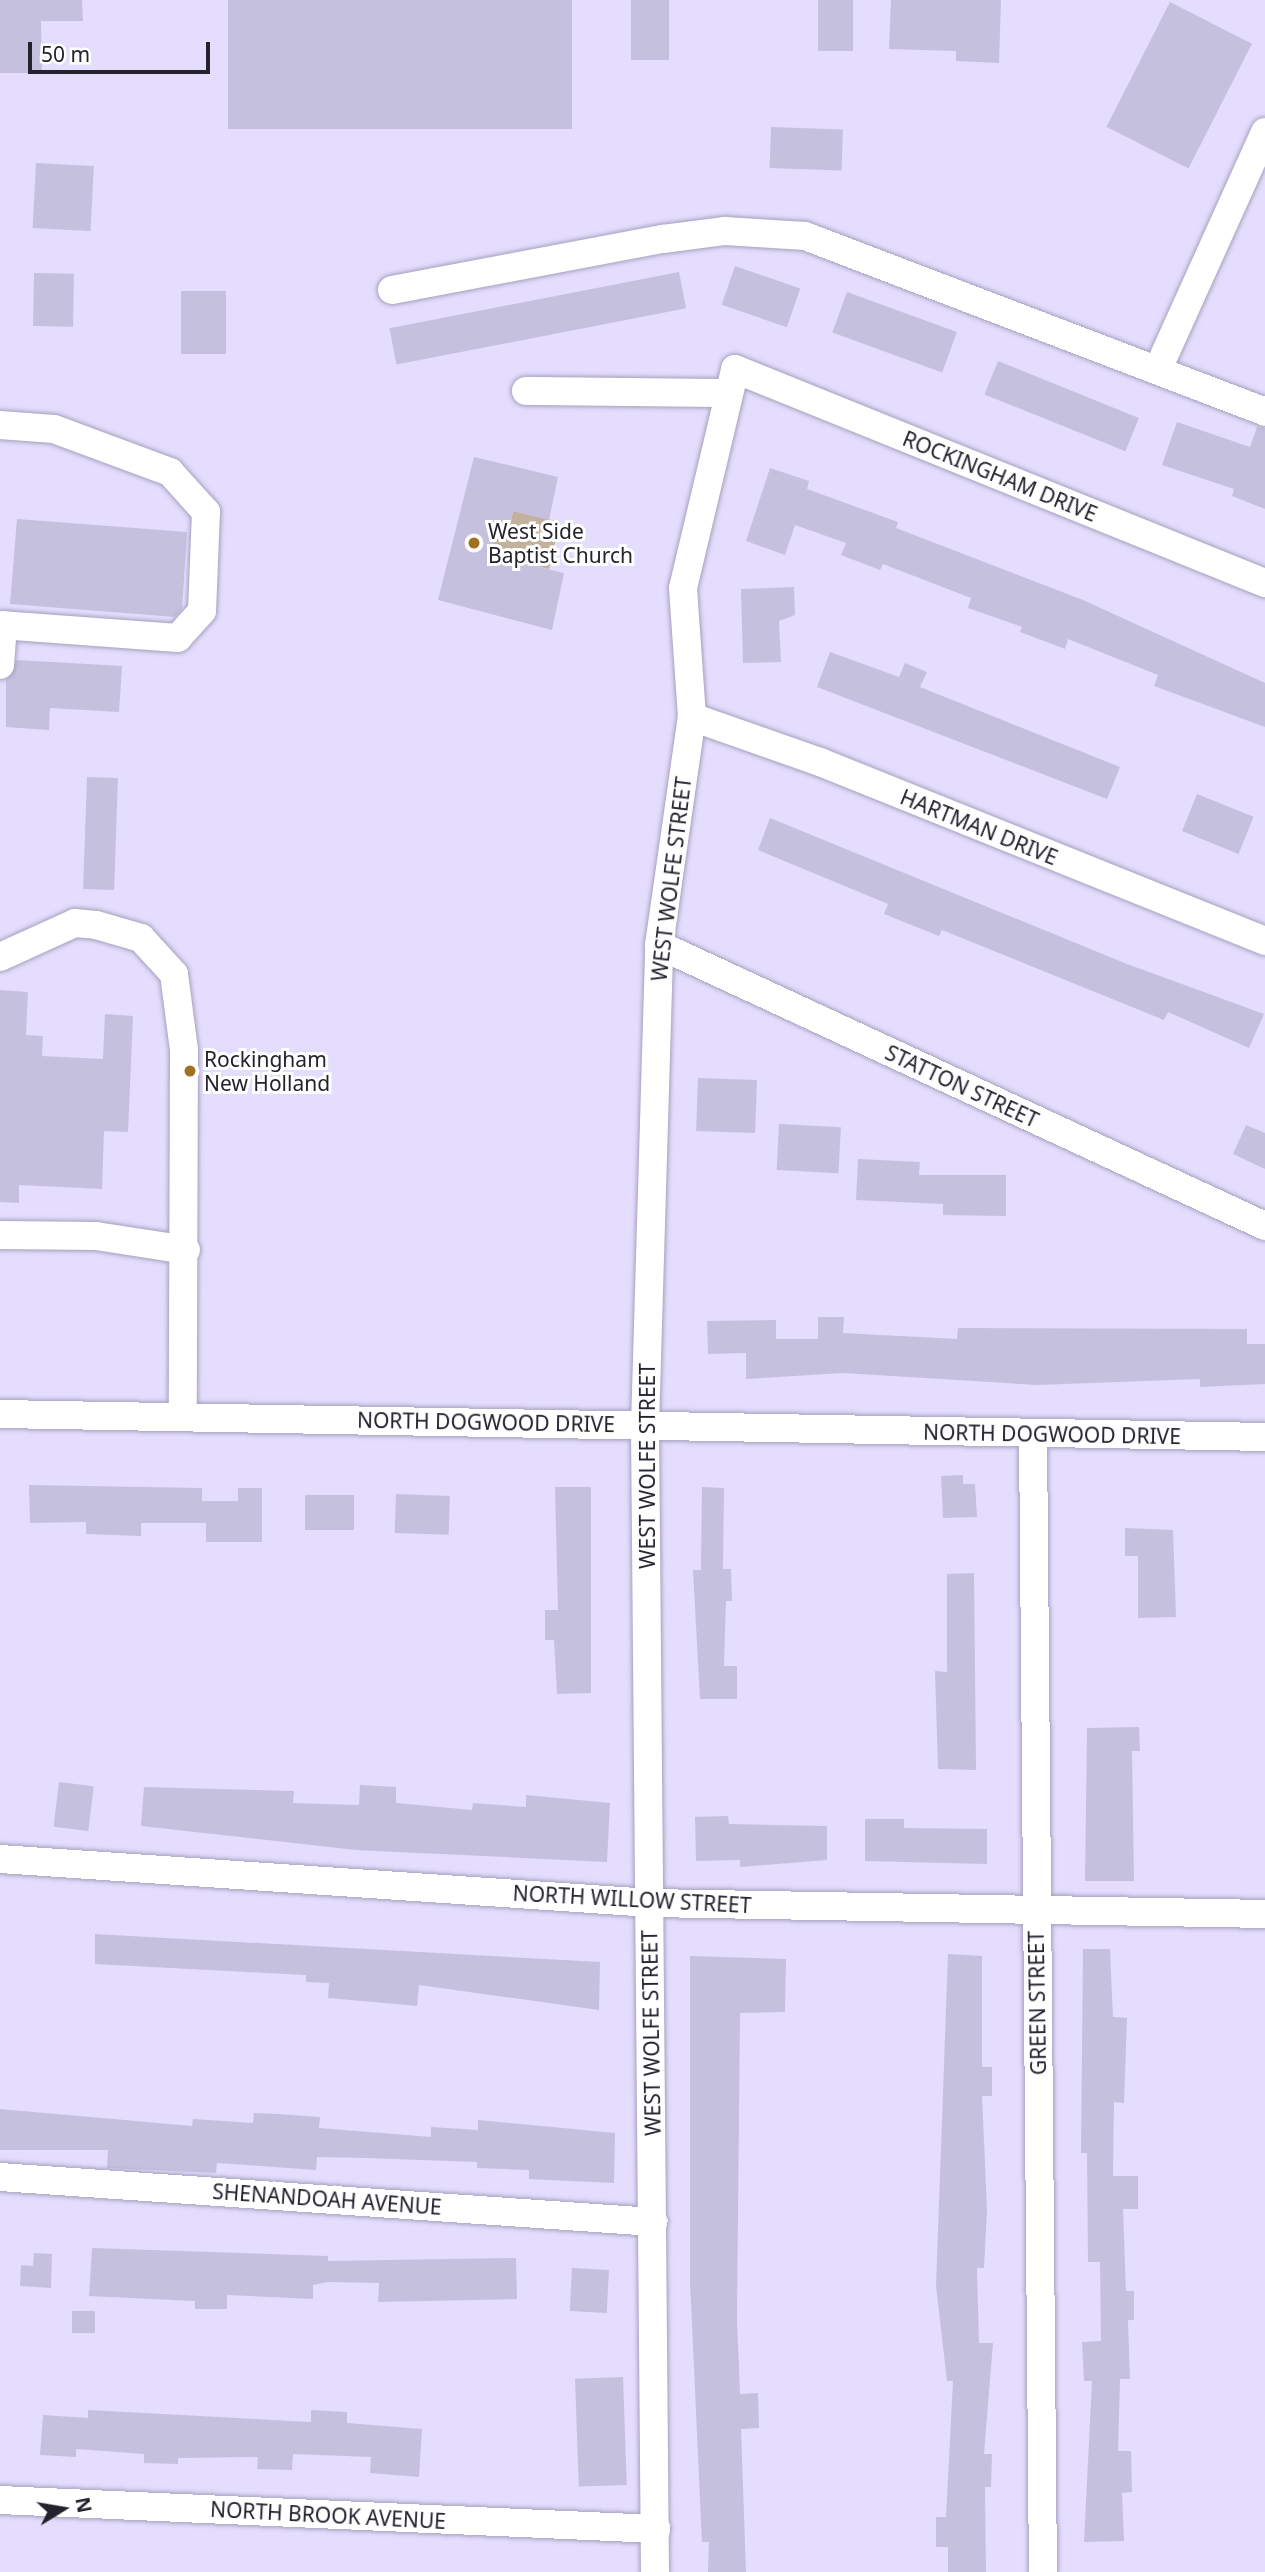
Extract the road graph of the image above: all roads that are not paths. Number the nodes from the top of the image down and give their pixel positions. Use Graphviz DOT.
graph roads {
  1 [pos="1265,132"];
  2 [pos="392,290"];
  3 [pos="1158,369"];
  4 [pos="731,381"];
  5 [pos="526,391"];
  6 [pos="1265,412"];
  7 [pos="0,425"];
  8 [pos="1265,583"];
  9 [pos="0,665"];
  10 [pos="692,717"];
  11 [pos="1265,941"];
  12 [pos="659,945"];
  13 [pos="0,957"];
  14 [pos="1265,1226"];
  15 [pos="0,1235"];
  16 [pos="186,1250"];
  17 [pos="0,1414"];
  18 [pos="183,1417"];
  19 [pos="645,1426"];
  20 [pos="1033,1434"];
  21 [pos="1265,1437"];
  22 [pos="0,1859"];
  23 [pos="650,1903"];
  24 [pos="1037,1912"];
  25 [pos="1265,1913"];
  26 [pos="0,2177"];
  27 [pos="653,2222"];
  28 [pos="0,2500"];
  29 [pos="656,2529"];
  30 [pos="655,2572"];
  31 [pos="1043,2572"];
  1 -- 3 [label="street"];
  2 -- 3 [label="street"];
  3 -- 6 [label="street"];
  4 -- 5 [label="street"];
  4 -- 8 [label="street, ROCKINGHAM DRIVE"];
  4 -- 10 [label="street, WEST WOLFE STREET"];
  7 -- 9 [label="street"];
  10 -- 11 [label="street, HARTMAN DRIVE"];
  10 -- 12 [label="street, WEST WOLFE STREET"];
  12 -- 14 [label="street, STATTON STREET"];
  12 -- 19 [label="street, WEST WOLFE STREET"];
  13 -- 16 [label="street"];
  15 -- 16 [label="street"];
  16 -- 18 [label="street"];
  17 -- 18 [label="street, NORTH DOGWOOD DRIVE"];
  18 -- 19 [label="street, NORTH DOGWOOD DRIVE"];
  19 -- 20 [label="street, NORTH DOGWOOD DRIVE"];
  19 -- 23 [label="street, WEST WOLFE STREET"];
  20 -- 21 [label="street, NORTH DOGWOOD DRIVE"];
  20 -- 24 [label="street, GREEN STREET"];
  22 -- 23 [label="street, NORTH WILLOW STREET"];
  23 -- 24 [label="street, NORTH WILLOW STREET"];
  23 -- 27 [label="street, WEST WOLFE STREET"];
  24 -- 25 [label="street, NORTH WILLOW STREET"];
  24 -- 31 [label="street, GREEN STREET"];
  26 -- 27 [label="street, SHENANDOAH AVENUE"];
  27 -- 29 [label="street, WEST WOLFE STREET"];
  28 -- 29 [label="street, NORTH BROOK AVENUE"];
  29 -- 30 [label="street, WEST WOLFE STREET"];
}
